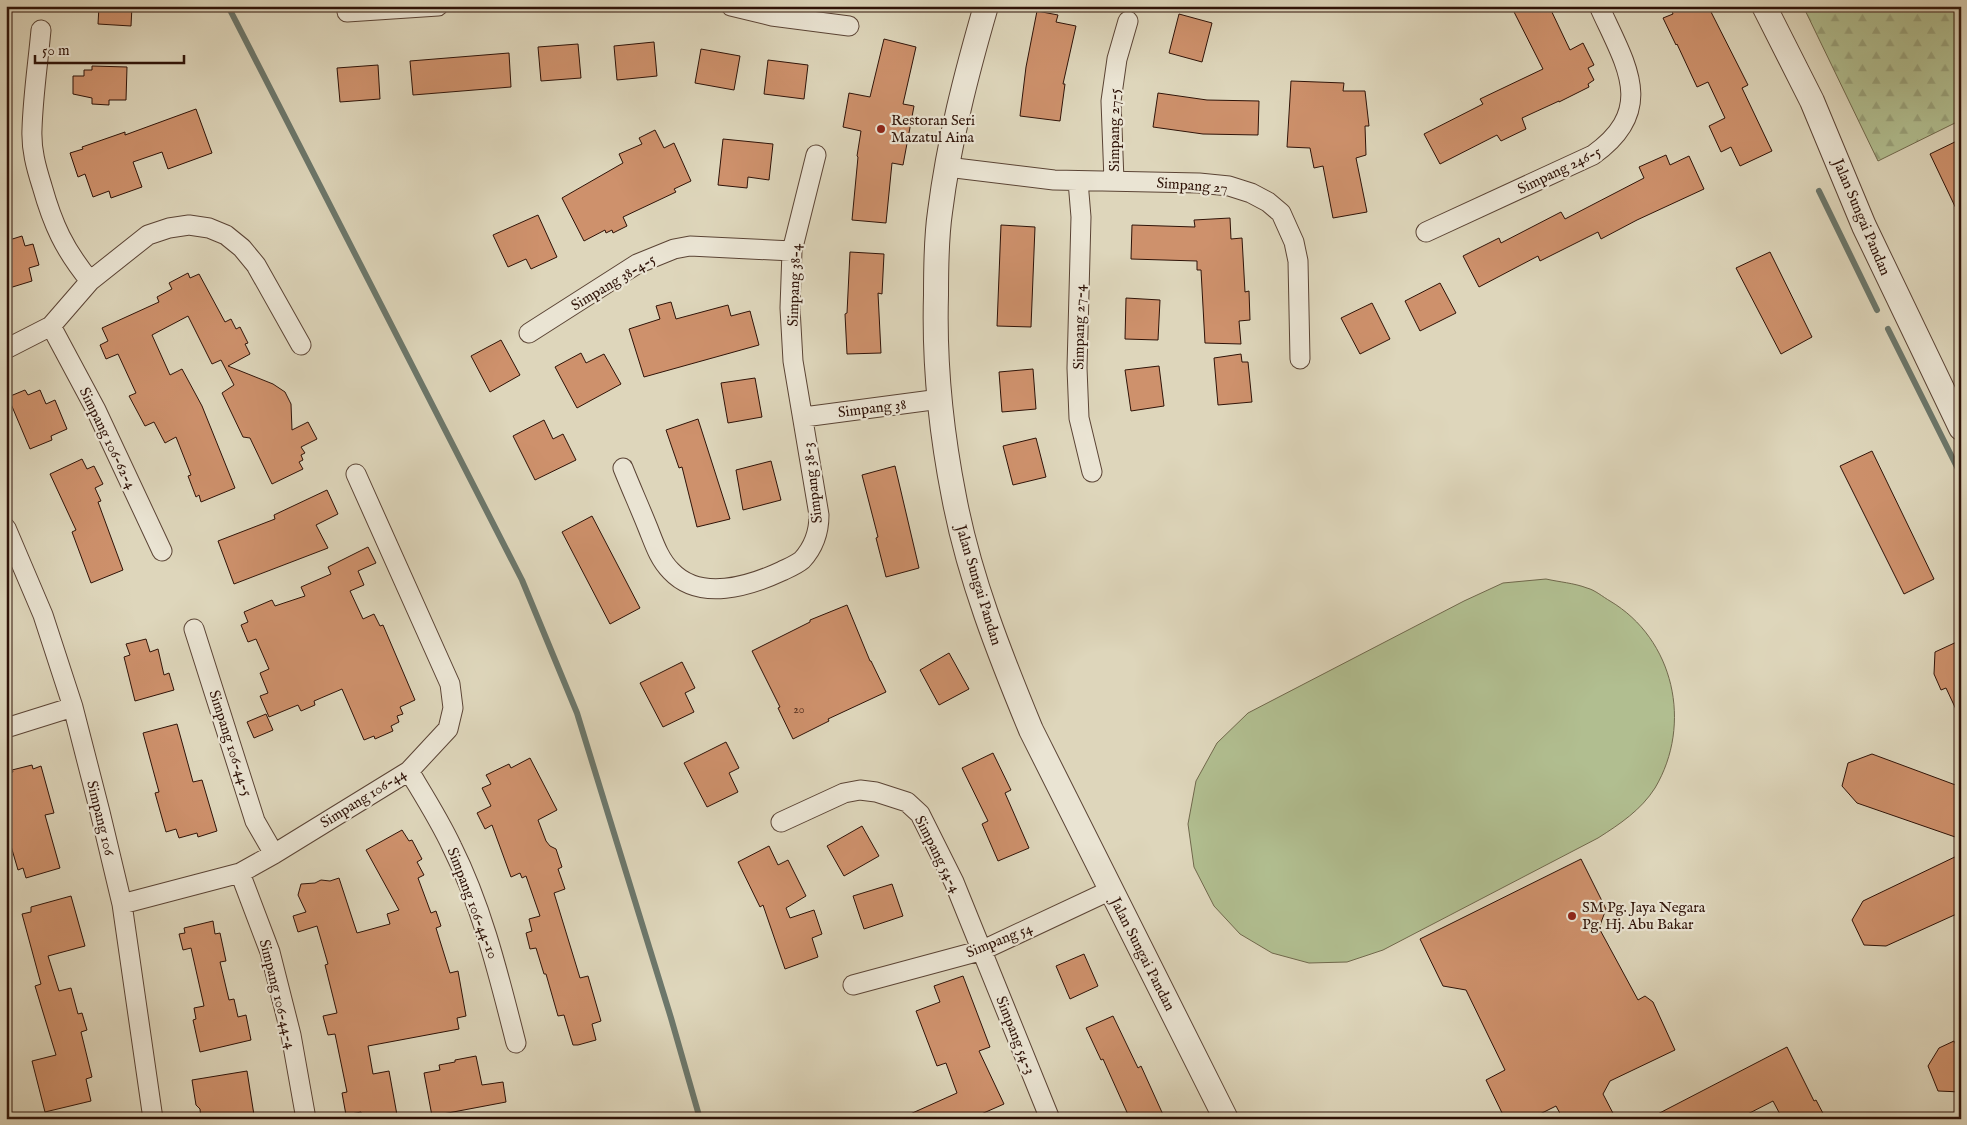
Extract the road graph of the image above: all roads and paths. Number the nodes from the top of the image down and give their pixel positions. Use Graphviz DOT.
graph roads {
  1 [pos="438,6"];
  2 [pos="731,6"];
  3 [pos="986,6"];
  4 [pos="1599,6"];
  5 [pos="1764,6"];
  6 [pos="347,12"];
  7 [pos="1128,21"];
  8 [pos="848,26"];
  9 [pos="41,30"];
  10 [pos="816,155"];
  11 [pos="947,167"];
  12 [pos="1078,181"];
  13 [pos="1114,181"];
  14 [pos="1426,232"];
  15 [pos="792,252"];
  16 [pos="90,281"];
  17 [pos="51,326"];
  18 [pos="529,333"];
  19 [pos="301,345"];
  20 [pos="6,349"];
  21 [pos="1300,359"];
  22 [pos="940,399"];
  23 [pos="804,416"];
  24 [pos="1961,428"];
  25 [pos="623,468"];
  26 [pos="1092,472"];
  27 [pos="356,474"];
  28 [pos="6,528"];
  29 [pos="162,551"];
  30 [pos="194,629"];
  31 [pos="73,707"];
  32 [pos="6,728"];
  33 [pos="409,771"];
  34 [pos="781,822"];
  35 [pos="274,854"];
  36 [pos="240,873"];
  37 [pos="1111,890"];
  38 [pos="122,904"];
  39 [pos="983,950"];
  40 [pos="853,984"];
  41 [pos="516,1043"];
  42 [pos="153,1119"];
  43 [pos="306,1119"];
  44 [pos="1050,1119"];
  45 [pos="1226,1119"];
  1 -- 6 [label="street"];
  2 -- 8 [label="street"];
  3 -- 11 [label="street, Jalan Sungai Pandan"];
  4 -- 14 [label="street, Simpang 246-5"];
  5 -- 24 [label="street, Jalan Sungai Pandan"];
  7 -- 13 [label="street, Simpang 27-5"];
  9 -- 16 [label="street"];
  10 -- 15 [label="street, Simpang 38-4"];
  11 -- 12 [label="street, Simpang 27"];
  11 -- 22 [label="street, Jalan Sungai Pandan"];
  12 -- 13 [label="street, Simpang 27"];
  12 -- 26 [label="street, Simpang 27-4"];
  13 -- 21 [label="street, Simpang 27"];
  15 -- 18 [label="street, Simpang 38-4-5"];
  15 -- 23 [label="street, Simpang 38-4"];
  16 -- 17 [label="street"];
  16 -- 19 [label="street"];
  17 -- 20 [label="street"];
  17 -- 29 [label="street, Simpang 106-62-4"];
  22 -- 23 [label="street, Simpang 38"];
  22 -- 37 [label="street, Jalan Sungai Pandan"];
  23 -- 25 [label="street, Simpang 38-3"];
  27 -- 33 [label="street, Simpang 106-44"];
  28 -- 31 [label="street, Simpang 106"];
  30 -- 35 [label="street, Simpang 106-44-5"];
  31 -- 32 [label="street"];
  31 -- 38 [label="street, Simpang 106"];
  33 -- 35 [label="street, Simpang 106-44"];
  33 -- 41 [label="street, Simpang 106-44-10"];
  34 -- 39 [label="street, Simpang 54-4"];
  35 -- 36 [label="street, Simpang 106-44"];
  36 -- 38 [label="street, Simpang 106-44"];
  36 -- 43 [label="street, Simpang 106-44-4"];
  37 -- 39 [label="street, Simpang 54"];
  37 -- 45 [label="street, Jalan Sungai Pandan"];
  38 -- 42 [label="street, Simpang 106"];
  39 -- 40 [label="street, Simpang 54"];
  39 -- 44 [label="street, Simpang 54-3"];
}
